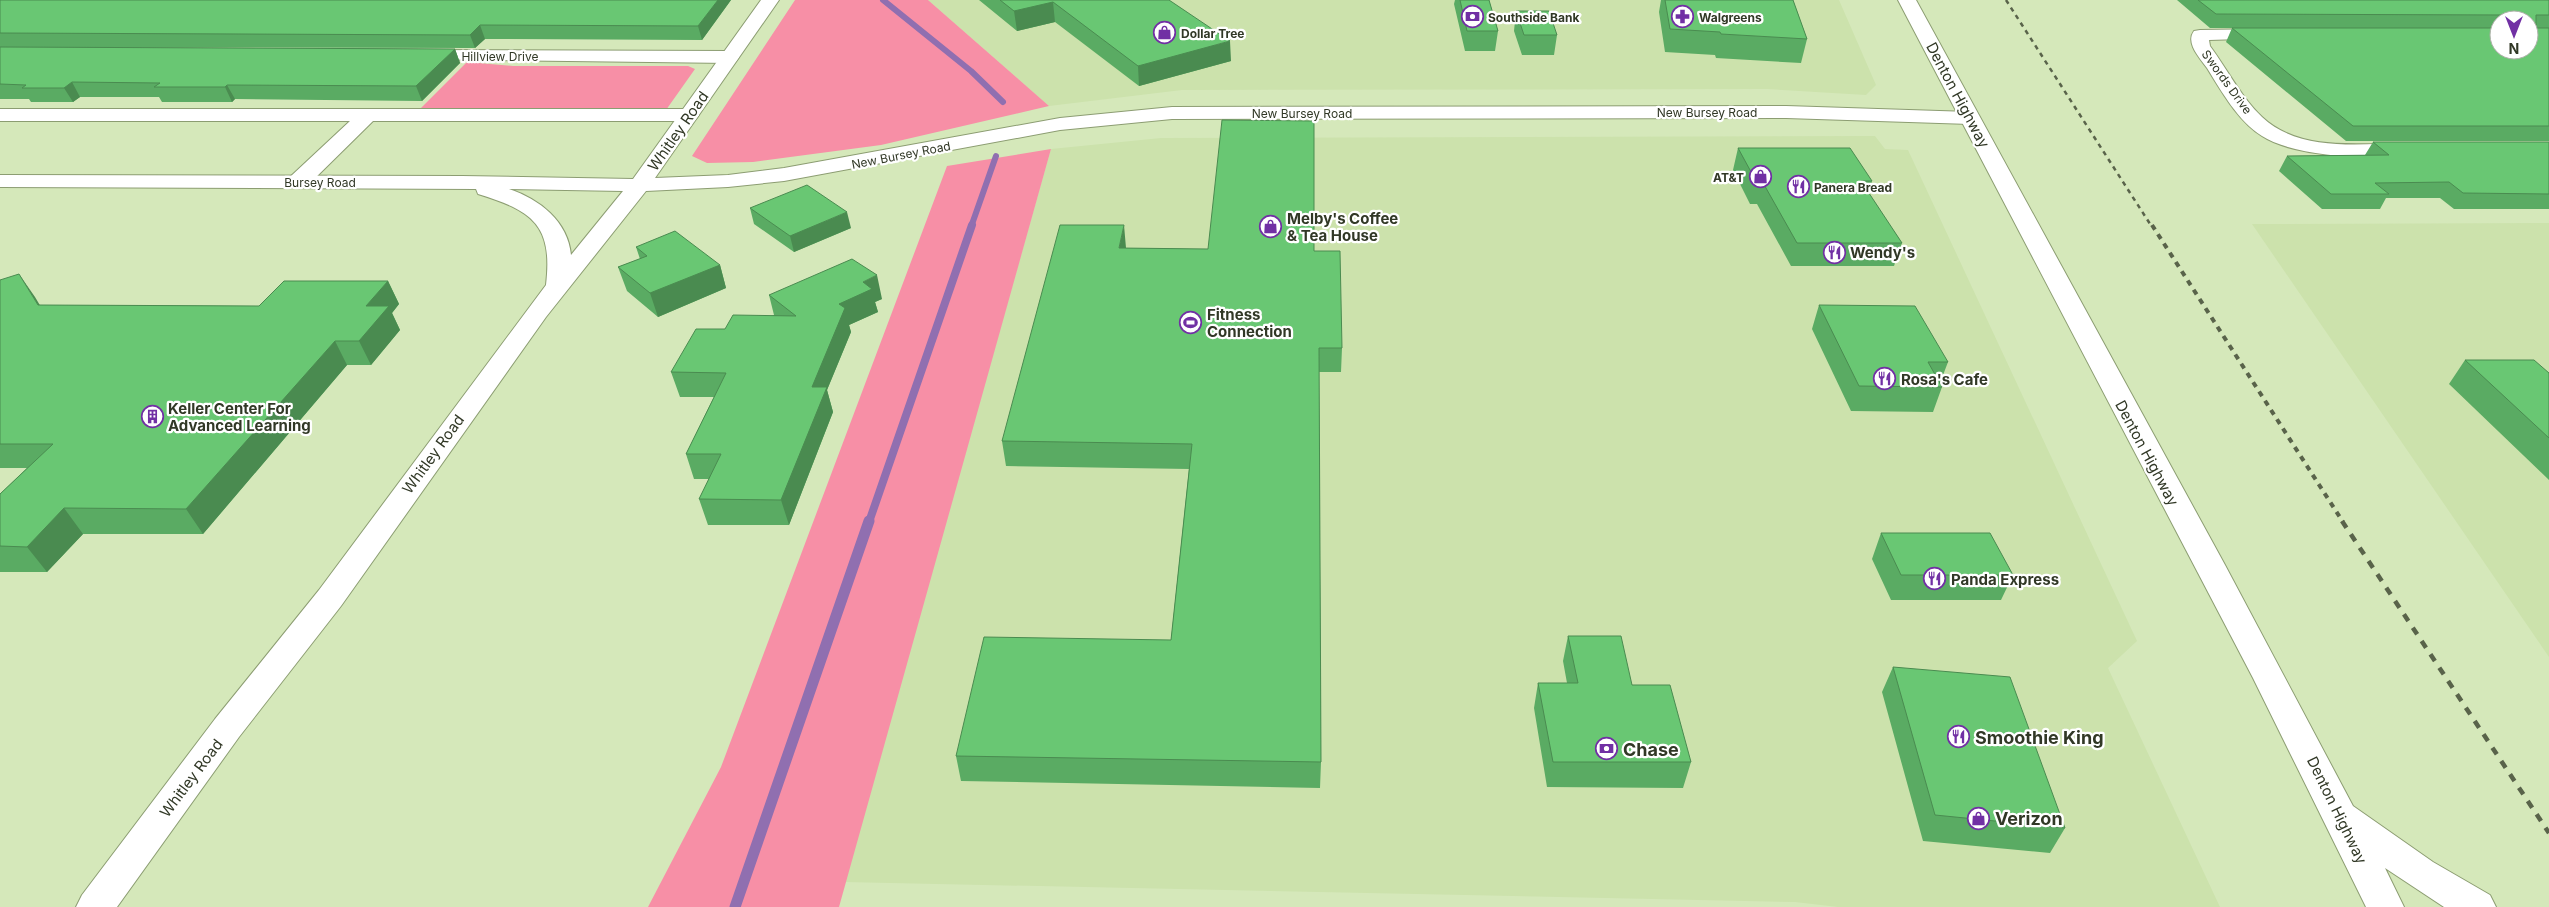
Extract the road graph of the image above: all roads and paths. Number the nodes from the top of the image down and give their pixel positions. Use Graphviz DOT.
graph roads {
  1 [pos="770,0"];
  2 [pos="1907,0"];
  3 [pos="2284,34"];
  4 [pos="404,55"];
  5 [pos="730,56"];
  6 [pos="0,115"];
  7 [pos="368,115"];
  8 [pos="689,115"];
  9 [pos="1970,118"];
  10 [pos="2420,149"];
  11 [pos="0,181"];
  12 [pos="298,182"];
  13 [pos="463,182"];
  14 [pos="640,186"];
  15 [pos="558,286"];
  16 [pos="2339,814"];
  17 [pos="95,907"];
  18 [pos="2385,907"];
  19 [pos="2478,907"];
  1 -- 5 [label="street, Whitley Road"];
  2 -- 9 [label="street, Denton Highway"];
  3 -- 10 [label="street, Swords Drive"];
  4 -- 5 [label="street, Hillview Drive"];
  5 -- 8 [label="street, Whitley Road"];
  6 -- 7 [label="street"];
  7 -- 8 [label="street"];
  7 -- 12 [label="street"];
  8 -- 14 [label="street, Whitley Road"];
  9 -- 14 [label="street, New Bursey Road"];
  9 -- 16 [label="street, Denton Highway"];
  11 -- 12 [label="street, Bursey Road"];
  12 -- 13 [label="street, Bursey Road"];
  13 -- 14 [label="street, Bursey Road"];
  13 -- 15 [label="street"];
  14 -- 15 [label="street, Whitley Road"];
  15 -- 17 [label="street, Whitley Road"];
  16 -- 18 [label="street, Denton Highway"];
  16 -- 19 [label="street"];
}
